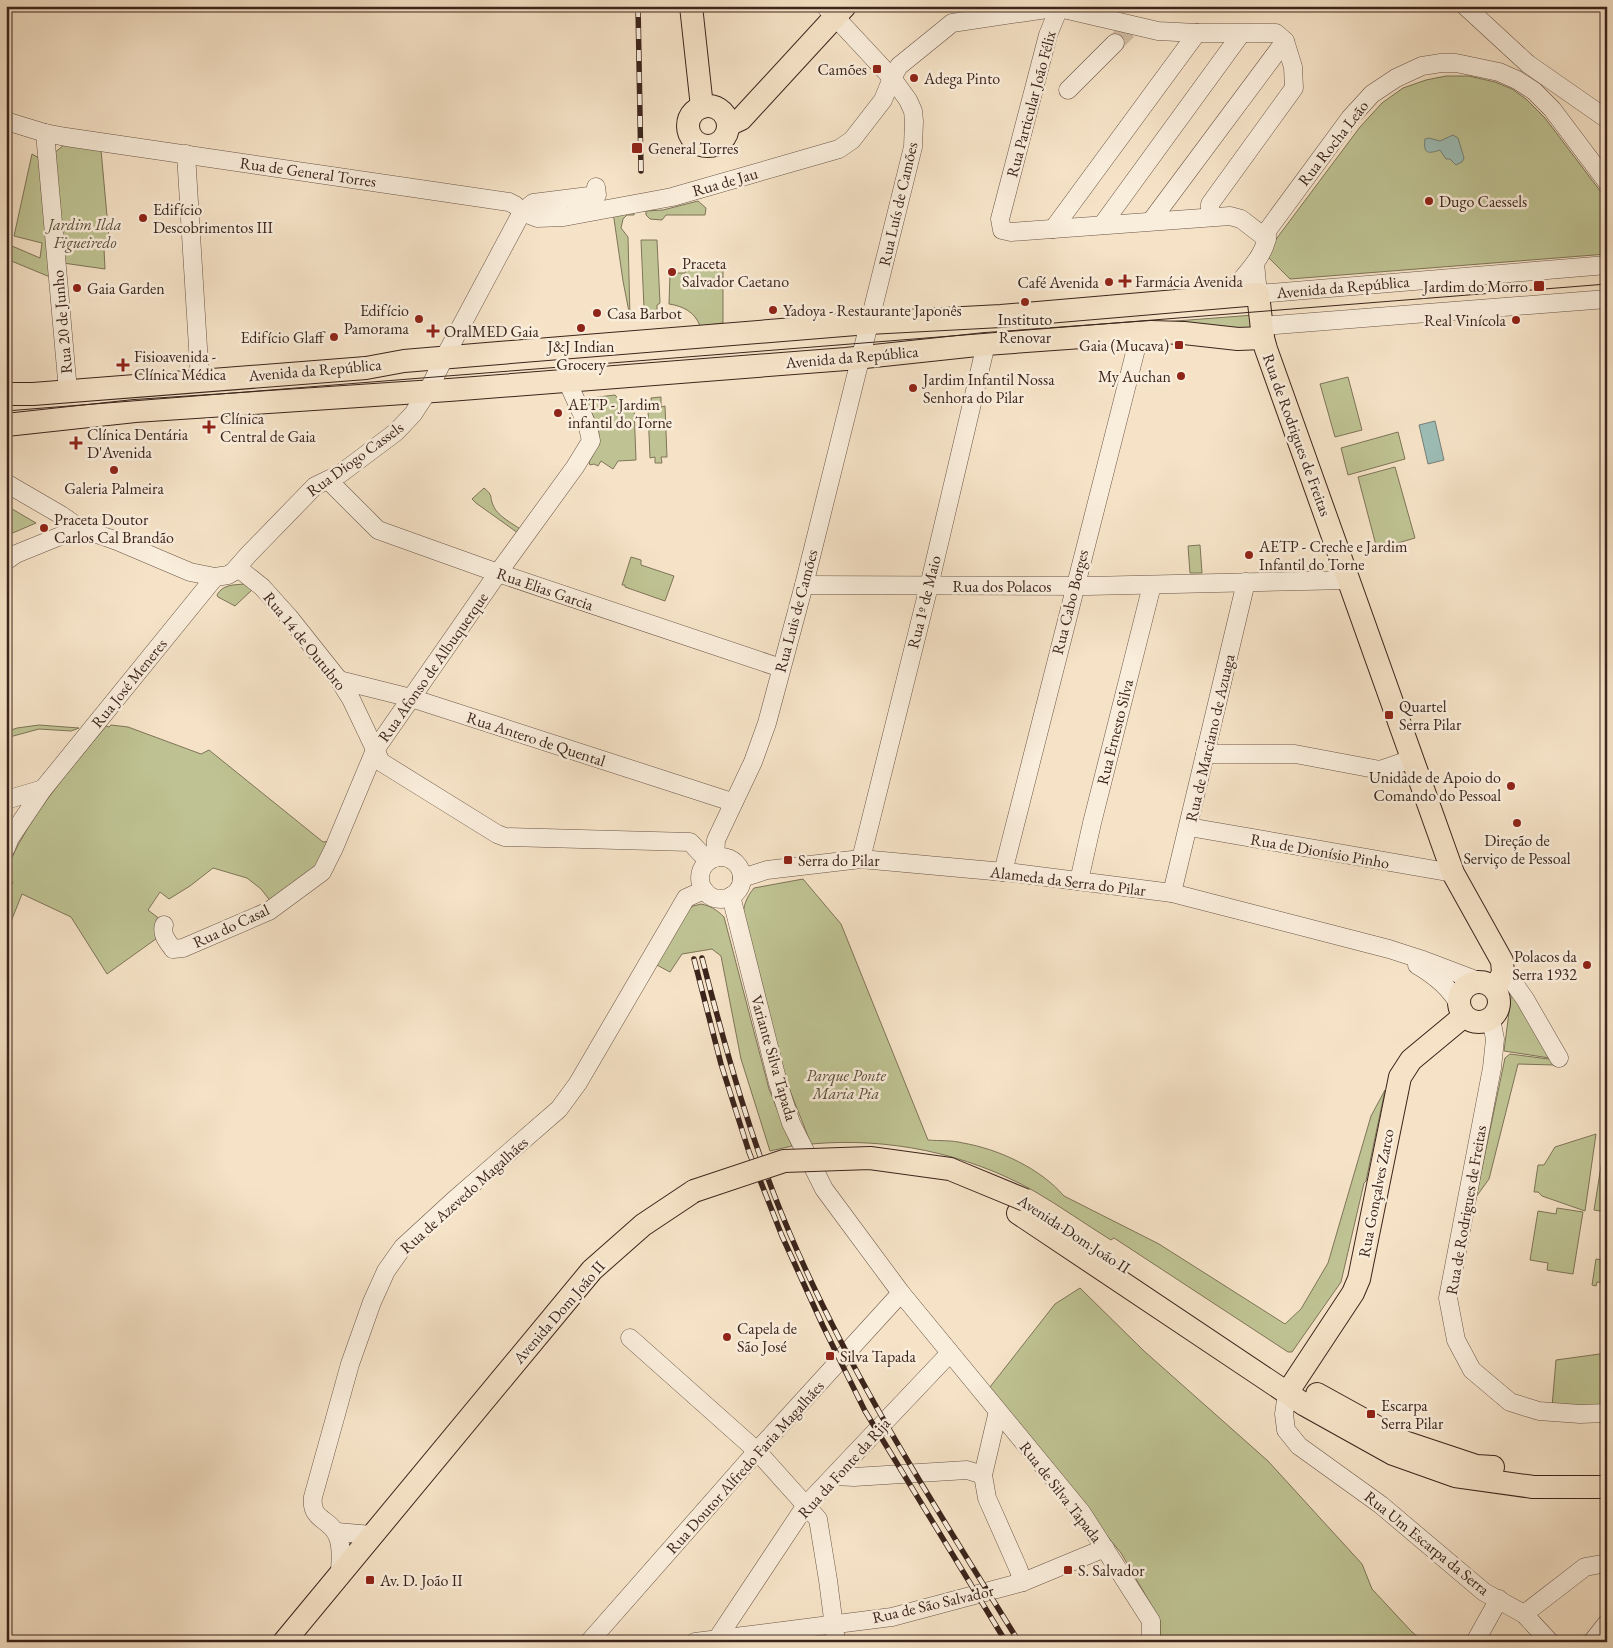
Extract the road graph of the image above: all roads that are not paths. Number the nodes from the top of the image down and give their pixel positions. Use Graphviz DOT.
graph roads {
  1 [pos="691,6"];
  2 [pos="1465,6"];
  3 [pos="1063,7"];
  4 [pos="835,10"];
  5 [pos="1197,33"];
  6 [pos="1241,34"];
  7 [pos="1285,41"];
  8 [pos="1115,43"];
  9 [pos="1456,64"];
  10 [pos="1528,64"];
  11 [pos="892,78"];
  12 [pos="1068,90"];
  13 [pos="702,107"];
  14 [pos="1607,119"];
  15 [pos="6,121"];
  16 [pos="728,125"];
  17 [pos="45,133"];
  18 [pos="186,154"];
  19 [pos="1607,182"];
  20 [pos="596,187"];
  21 [pos="522,212"];
  22 [pos="1210,217"];
  23 [pos="1151,221"];
  24 [pos="1102,225"];
  25 [pos="1053,229"];
  26 [pos="1267,239"];
  27 [pos="1255,263"];
  28 [pos="1607,265"];
  29 [pos="1258,294"];
  30 [pos="1226,298"];
  31 [pos="1607,299"];
  32 [pos="1148,304"];
  33 [pos="868,323"];
  34 [pos="1263,332"];
  35 [pos="1140,333"];
  36 [pos="986,344"];
  37 [pos="860,357"];
  38 [pos="444,358"];
  39 [pos="200,380"];
  40 [pos="567,381"];
  41 [pos="68,391"];
  42 [pos="428,391"];
  43 [pos="6,394"];
  44 [pos="6,424"];
  45 [pos="328,480"];
  46 [pos="6,483"];
  47 [pos="80,528"];
  48 [pos="6,561"];
  49 [pos="238,568"];
  50 [pos="498,573"];
  51 [pos="215,577"];
  52 [pos="1349,580"];
  53 [pos="1246,582"];
  54 [pos="804,585"];
  55 [pos="1152,585"];
  56 [pos="929,586"];
  57 [pos="1074,586"];
  58 [pos="781,668"];
  59 [pos="339,680"];
  60 [pos="411,698"];
  61 [pos="376,750"];
  62 [pos="1205,754"];
  63 [pos="1412,759"];
  64 [pos="43,790"];
  65 [pos="6,800"];
  66 [pos="732,802"];
  67 [pos="1189,827"];
  68 [pos="8,839"];
  69 [pos="861,859"];
  70 [pos="712,860"];
  71 [pos="1003,872"];
  72 [pos="1452,873"];
  73 [pos="742,878"];
  74 [pos="1079,880"];
  75 [pos="704,890"];
  76 [pos="1172,893"];
  77 [pos="731,896"];
  78 [pos="164,925"];
  79 [pos="1389,949"];
  80 [pos="1503,968"];
  81 [pos="1487,985"];
  82 [pos="1461,1010"];
  83 [pos="1491,1019"];
  84 [pos="1559,1058"];
  85 [pos="697,1198"];
  86 [pos="901,1293"];
  87 [pos="630,1338"];
  88 [pos="950,1353"];
  89 [pos="1291,1387"];
  90 [pos="998,1411"];
  91 [pos="1607,1413"];
  92 [pos="757,1451"];
  93 [pos="1607,1472"];
  94 [pos="984,1475"];
  95 [pos="834,1476"];
  96 [pos="1607,1487"];
  97 [pos="806,1505"];
  98 [pos="337,1532"];
  99 [pos="372,1535"];
  100 [pos="1105,1548"];
  101 [pos="1607,1563"];
  102 [pos="340,1574"];
  103 [pos="1023,1582"];
  104 [pos="1499,1599"];
  105 [pos="1524,1614"];
  106 [pos="1607,1623"];
  107 [pos="833,1624"];
  108 [pos="294,1640"];
  109 [pos="716,1640"];
  110 [pos="590,1642"];
  111 [pos="695,1642"];
  112 [pos="836,1642"];
  113 [pos="1151,1642"];
  114 [pos="1475,1642"];
  115 [pos="1550,1642"];
  116 [pos="1592,1642"];
  1 -- 13 [label="main road"];
  2 -- 10 [label="street"];
  3 -- 5 [label="street"];
  3 -- 11 [label="street, Rua de Jau"];
  3 -- 25 [label="street, Rua Particular João Félix"];
  4 -- 11 [label="street, Rua Luís de Camões"];
  4 -- 16 [label="main road"];
  5 -- 6 [label="street"];
  5 -- 25 [label="street"];
  6 -- 7 [label="street"];
  6 -- 24 [label="street"];
  7 -- 22 [label="street"];
  7 -- 23 [label="street"];
  8 -- 12 [label="street"];
  9 -- 10 [label="street"];
  9 -- 19 [label="street, Rua Rocha Leão"];
  9 -- 26 [label="street, Rua Rocha Leão"];
  10 -- 14 [label="street"];
  11 -- 21 [label="street, Rua de Jau"];
  11 -- 33 [label="street, Rua Luís de Camões"];
  13 -- 16 [label="main road"];
  13 -- 16 [label="main road"];
  15 -- 17 [label="street, Rua de General Torres"];
  17 -- 18 [label="street, Rua de General Torres"];
  17 -- 41 [label="street, Rua 20 de Junho"];
  18 -- 21 [label="street, Rua de General Torres"];
  18 -- 39 [label="street"];
  20 -- 21 [label="street"];
  21 -- 38 [label="street"];
  22 -- 23 [label="street, Rua Particular João Félix"];
  22 -- 26 [label="street, Rua Particular João Félix"];
  23 -- 24 [label="street, Rua Particular João Félix"];
  24 -- 25 [label="street, Rua Particular João Félix"];
  26 -- 27 [label="street, Rua Rocha Leão"];
  27 -- 29 [label="street"];
  27 -- 30 [label="street, Rua Rocha Leão"];
  28 -- 29 [label="street, Avenida da República"];
  29 -- 30 [label="main road, Avenida da República"];
  29 -- 34 [label="main road, Avenida da República"];
  30 -- 32 [label="main road, Avenida da República"];
  31 -- 34 [label="street, Avenida da República"];
  32 -- 33 [label="main road, Avenida da República"];
  32 -- 35 [label="main road"];
  33 -- 37 [label="street, Rua Luís de Camões"];
  33 -- 38 [label="main road, Avenida da República"];
  34 -- 35 [label="main road, Avenida da República"];
  34 -- 52 [label="main road, Rua de Rodrigues de Freitas"];
  35 -- 36 [label="main road, Avenida da República"];
  35 -- 57 [label="street, Rua Cabo Borges"];
  36 -- 37 [label="main road, Avenida da República"];
  36 -- 56 [label="street, Rua 1º de Maio"];
  37 -- 40 [label="main road, Avenida da República"];
  37 -- 54 [label="street, Rua Luis de Camões"];
  38 -- 39 [label="main road, Avenida da República"];
  38 -- 42 [label="street"];
  39 -- 41 [label="main road, Avenida da República"];
  40 -- 42 [label="main road, Avenida da República"];
  40 -- 50 [label="street, Rua Afonso de Albuquerque"];
  41 -- 43 [label="main road, Avenida da República"];
  42 -- 44 [label="main road, Avenida da República"];
  42 -- 45 [label="street, Rua Diogo Cassels"];
  45 -- 49 [label="street, Rua Diogo Cassels"];
  45 -- 50 [label="street, Rua Elias Garcia"];
  46 -- 47 [label="street"];
  47 -- 48 [label="street"];
  47 -- 51 [label="street"];
  49 -- 51 [label="street"];
  49 -- 59 [label="street, Rua 14 de Outubro"];
  50 -- 58 [label="street, Rua Elias Garcia"];
  50 -- 60 [label="street, Rua Afonso de Albuquerque"];
  51 -- 64 [label="street, Rua José Meneres"];
  52 -- 53 [label="street, Rua dos Polacos"];
  52 -- 63 [label="main road, Rua de Rodrigues de Freitas"];
  53 -- 55 [label="street, Rua dos Polacos"];
  53 -- 62 [label="street, Rua de Marciano de Azuaga"];
  54 -- 56 [label="street, Rua dos Polacos"];
  54 -- 58 [label="street, Rua Luis de Camões"];
  55 -- 57 [label="street, Rua dos Polacos"];
  55 -- 74 [label="street, Rua Ernesto Silva"];
  56 -- 57 [label="street, Rua dos Polacos"];
  56 -- 69 [label="street, Rua 1º de Maio"];
  57 -- 71 [label="street, Rua Cabo Borges"];
  58 -- 66 [label="street, Rua Luis de Camões"];
  59 -- 60 [label="street, Rua Antero de Quental"];
  59 -- 61 [label="street, Rua 14 de Outubro"];
  60 -- 61 [label="street, Rua Afonso de Albuquerque"];
  60 -- 66 [label="street, Rua Antero de Quental"];
  61 -- 70 [label="street, Rua 14 de Outubro"];
  61 -- 78 [label="street, Rua do Casal"];
  62 -- 63 [label="street"];
  62 -- 67 [label="street, Rua de Marciano de Azuaga"];
  63 -- 72 [label="main road, Rua de Rodrigues de Freitas"];
  64 -- 65 [label="street"];
  64 -- 68 [label="street, Rua José Meneres"];
  66 -- 70 [label="street, Rua Luis de Camões"];
  67 -- 72 [label="street, Rua de Dionísio Pinho"];
  67 -- 76 [label="street, Rua de Marciano de Azuaga"];
  69 -- 71 [label="street, Alameda da Serra do Pilar"];
  69 -- 73 [label="street, Alameda da Serra do Pilar"];
  70 -- 73 [label="street"];
  70 -- 75 [label="street"];
  71 -- 74 [label="street, Alameda da Serra do Pilar"];
  72 -- 80 [label="main road, Rua de Rodrigues de Freitas"];
  73 -- 77 [label="street"];
  74 -- 76 [label="street, Alameda da Serra do Pilar"];
  75 -- 77 [label="street"];
  75 -- 98 [label="street, Rua de Azevedo Magalhães"];
  76 -- 79 [label="street, Alameda da Serra do Pilar"];
  77 -- 86 [label="street, Variante Silva Tapada"];
  79 -- 81 [label="street, Alameda da Serra do Pilar"];
  79 -- 82 [label="street, Alameda da Serra do Pilar"];
  80 -- 81 [label="main road"];
  80 -- 84 [label="street, Rua de Rodrigues de Freitas"];
  81 -- 82 [label="main road"];
  81 -- 83 [label="main road"];
  82 -- 83 [label="main road"];
  82 -- 89 [label="main road, Rua Gonçalves Zarco"];
  83 -- 91 [label="street, Rua de Rodrigues de Freitas"];
  85 -- 89 [label="main road, Avenida Dom João II"];
  85 -- 99 [label="main road, Avenida Dom João II"];
  85 -- 108 [label="main road, Avenida Dom João II"];
  86 -- 88 [label="street, Variante Silva Tapada"];
  86 -- 92 [label="street, Rua Doutor Alfredo Faria Magalhães"];
  87 -- 92 [label="street"];
  88 -- 90 [label="street, Rua de Silva Tapada"];
  88 -- 95 [label="street, Rua da Fonte da Rija"];
  89 -- 93 [label="main road"];
  89 -- 96 [label="main road"];
  89 -- 104 [label="street, Rua Um Escarpa da Serra"];
  90 -- 94 [label="street"];
  90 -- 100 [label="street, Rua de Silva Tapada"];
  92 -- 97 [label="street"];
  92 -- 110 [label="street, Rua Doutor Alfredo Faria Magalhães"];
  94 -- 95 [label="street"];
  94 -- 103 [label="street"];
  95 -- 97 [label="street, Rua da Fonte da Rija"];
  97 -- 107 [label="street"];
  97 -- 109 [label="street, Rua da Fonte da Rija"];
  98 -- 99 [label="street"];
  98 -- 102 [label="street"];
  99 -- 102 [label="main road, Avenida Dom João II"];
  100 -- 103 [label="street, Rua de São Salvador"];
  100 -- 113 [label="street, Rua de Silva Tapada"];
  101 -- 105 [label="street"];
  102 -- 108 [label="main road, Avenida Dom João II"];
  103 -- 107 [label="street, Rua de São Salvador"];
  104 -- 105 [label="street, Rua Um Escarpa da Serra"];
  104 -- 114 [label="street"];
  105 -- 115 [label="street, Rua Um Escarpa da Serra"];
  106 -- 116 [label="street"];
  107 -- 109 [label="street, Rua de São Salvador"];
  107 -- 112 [label="street"];
  109 -- 111 [label="street, Rua de São Salvador"];
}
